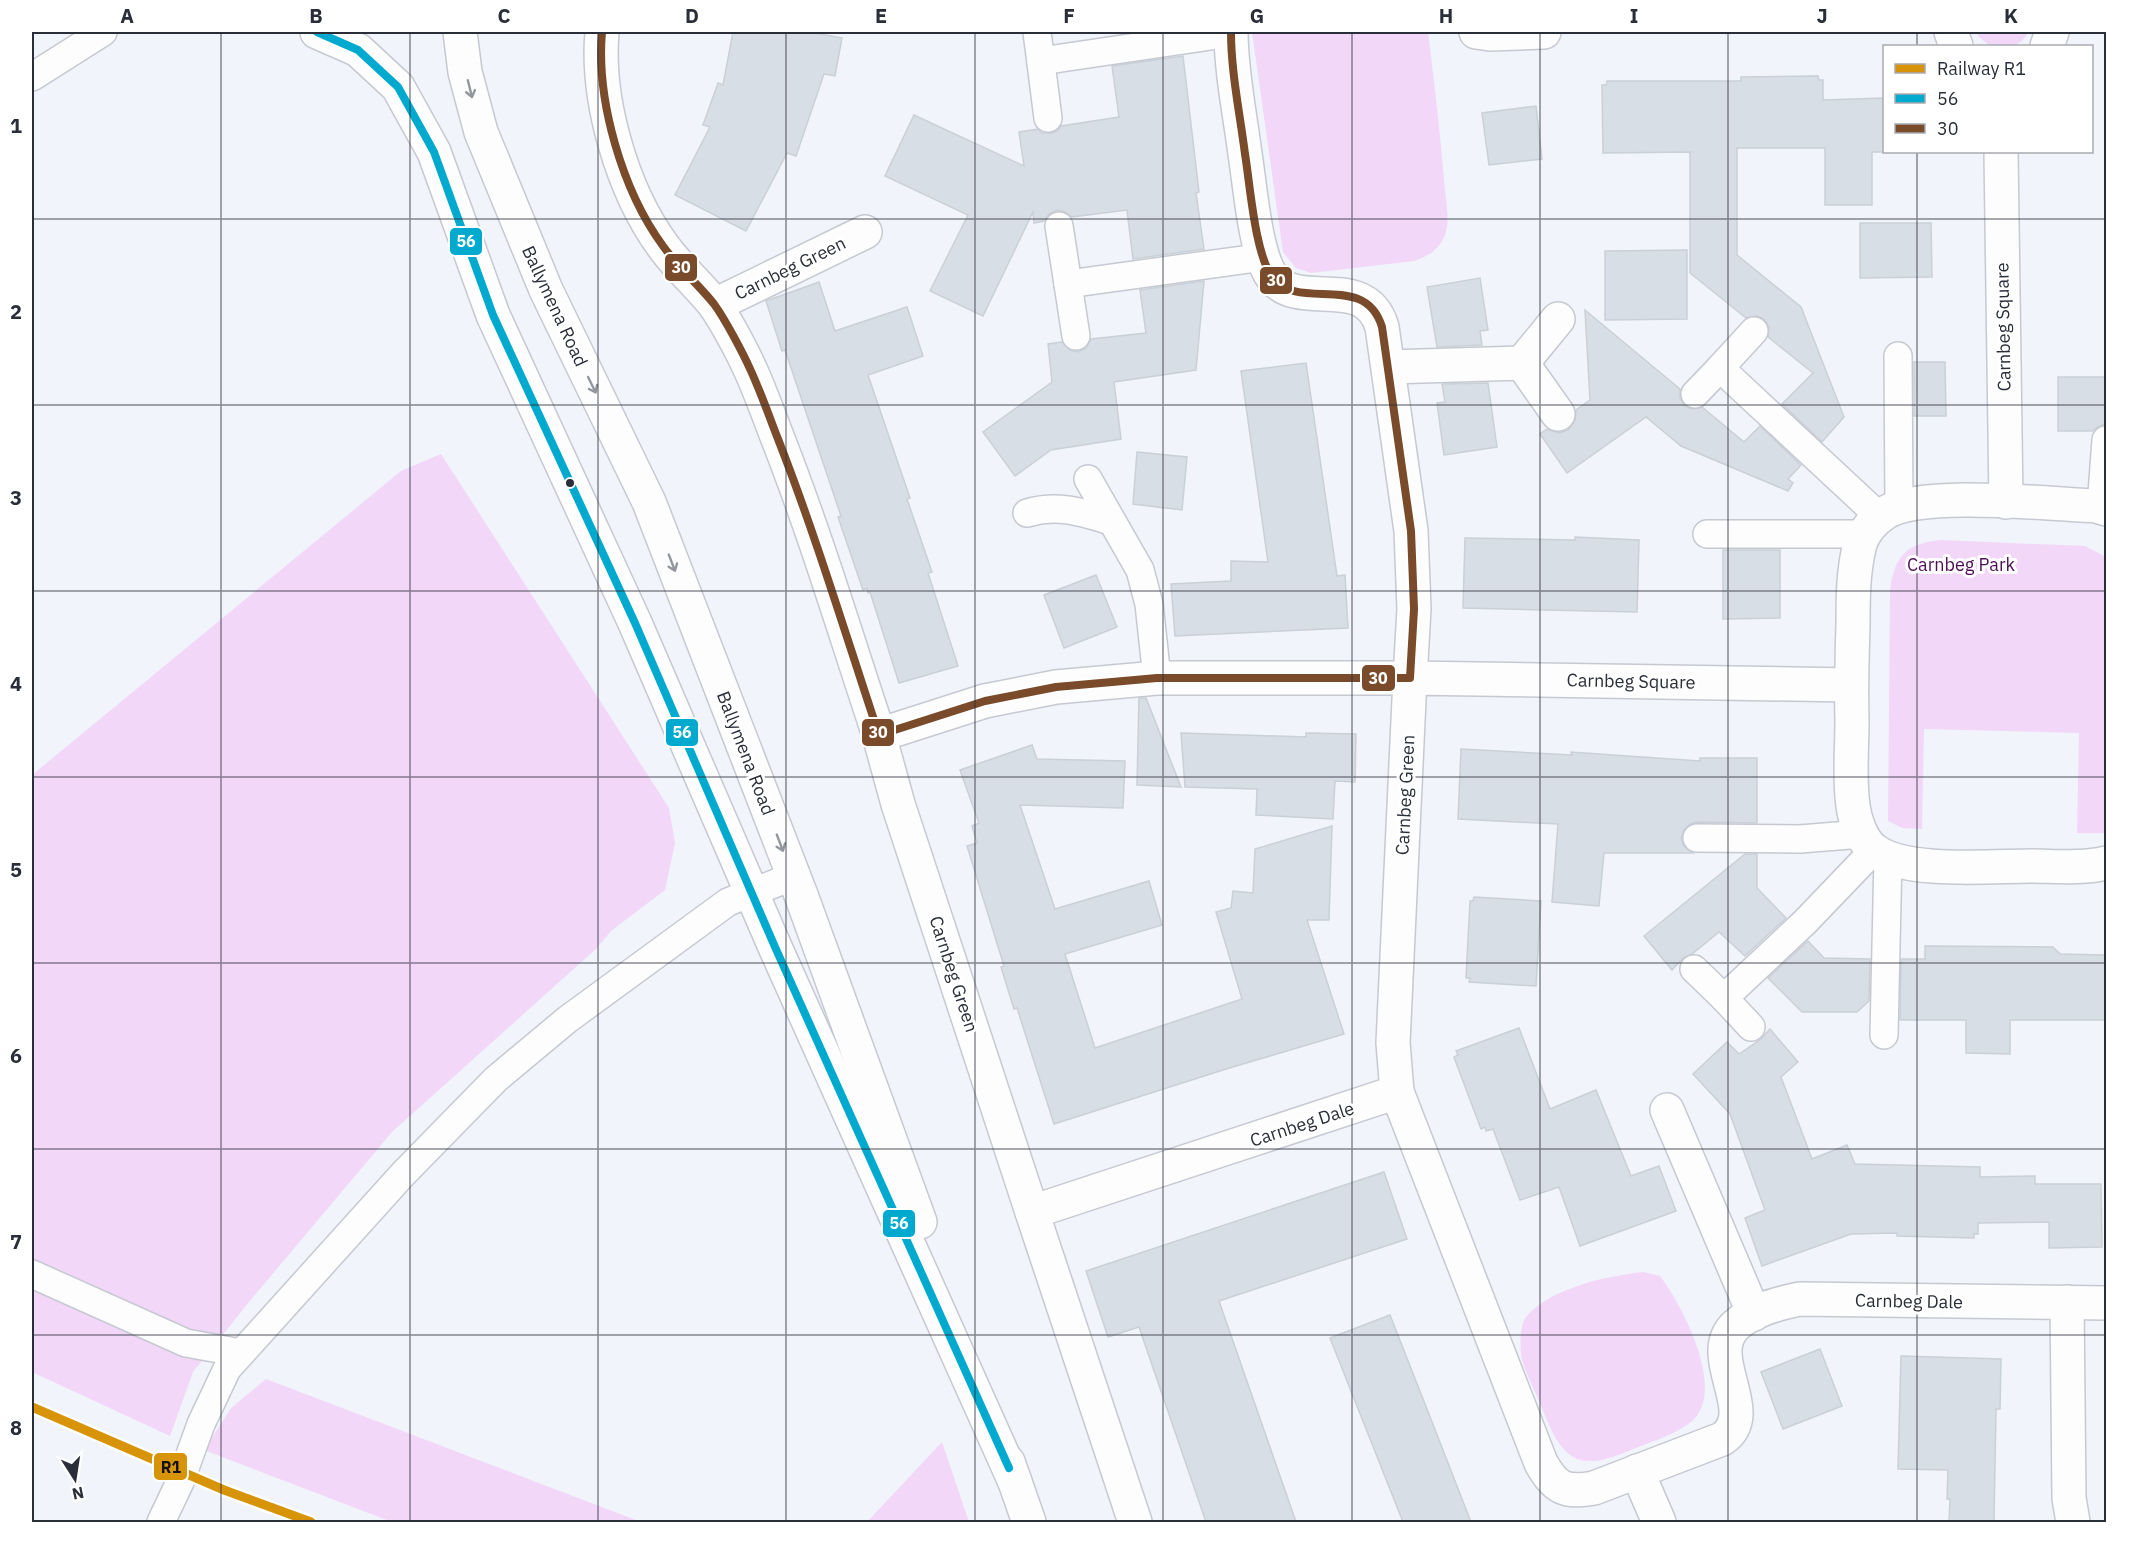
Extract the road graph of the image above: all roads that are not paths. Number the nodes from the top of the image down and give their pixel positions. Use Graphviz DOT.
graph roads {
  1 [pos="103,32"];
  2 [pos="317,32"];
  3 [pos="460,32"];
  4 [pos="602,32"];
  5 [pos="1037,32"];
  6 [pos="1231,32"];
  7 [pos="1476,32"];
  8 [pos="1544,32"];
  9 [pos="1041,61"];
  10 [pos="32,77"];
  11 [pos="1048,118"];
  12 [pos="2001,153"];
  13 [pos="1059,226"];
  14 [pos="866,232"];
  15 [pos="1264,257"];
  16 [pos="1068,284"];
  17 [pos="715,305"];
  18 [pos="1558,320"];
  19 [pos="1754,331"];
  20 [pos="1076,336"];
  21 [pos="1898,356"];
  22 [pos="1521,363"];
  23 [pos="1388,366"];
  24 [pos="1720,368"];
  25 [pos="1695,394"];
  26 [pos="1558,414"];
  27 [pos="2106,440"];
  28 [pos="1088,479"];
  29 [pos="2006,502"];
  30 [pos="2104,508"];
  31 [pos="1027,513"];
  32 [pos="1881,519"];
  33 [pos="1111,521"];
  34 [pos="1707,534"];
  35 [pos="1157,678"];
  36 [pos="1410,678"];
  37 [pos="1851,685"];
  38 [pos="879,735"];
  39 [pos="1697,838"];
  40 [pos="1875,847"];
  41 [pos="2106,863"];
  42 [pos="794,876"];
  43 [pos="751,892"];
  44 [pos="1694,969"];
  45 [pos="1724,998"];
  46 [pos="1751,1027"];
  47 [pos="1884,1035"];
  48 [pos="1397,1092"];
  49 [pos="1667,1110"];
  50 [pos="1032,1212"];
  51 [pos="32,1274"];
  52 [pos="2067,1302"];
  53 [pos="2106,1303"];
  54 [pos="1754,1314"];
  55 [pos="241,1353"];
  56 [pos="1637,1471"];
  57 [pos="1015,1482"];
  58 [pos="161,1522"];
  59 [pos="1029,1522"];
  60 [pos="1135,1522"];
  61 [pos="1659,1522"];
  62 [pos="2073,1522"];
  1 -- 10 [label="lane"];
  2 -- 43 [label="main road, Ballymena Road"];
  3 -- 42 [label="main road, Ballymena Road, one-way"];
  4 -- 17 [label="main road, Carnbeg Green"];
  5 -- 9 [label="lane"];
  6 -- 9 [label="lane"];
  6 -- 15 [label="main road, Carnbeg Green"];
  7 -- 8 [label="main road"];
  9 -- 11 [label="lane"];
  12 -- 29 [label="main road, Carnbeg Square"];
  13 -- 16 [label="lane"];
  14 -- 17 [label="main road, Carnbeg Green"];
  15 -- 16 [label="lane"];
  15 -- 23 [label="main road, Carnbeg Green"];
  16 -- 20 [label="lane"];
  17 -- 38 [label="main road, Carnbeg Green"];
  18 -- 22 [label="main road"];
  19 -- 24 [label="lane"];
  21 -- 32 [label="lane"];
  22 -- 23 [label="main road"];
  22 -- 26 [label="main road"];
  23 -- 36 [label="main road, Carnbeg Green"];
  24 -- 25 [label="lane"];
  24 -- 32 [label="lane"];
  27 -- 30 [label="lane"];
  28 -- 33 [label="lane"];
  29 -- 30 [label="main road"];
  29 -- 32 [label="main road"];
  31 -- 33 [label="lane"];
  32 -- 34 [label="lane"];
  32 -- 37 [label="main road"];
  33 -- 35 [label="lane"];
  35 -- 36 [label="main road"];
  35 -- 38 [label="main road"];
  36 -- 37 [label="main road, Carnbeg Square"];
  36 -- 48 [label="main road, Carnbeg Green"];
  37 -- 40 [label="main road"];
  38 -- 50 [label="main road, Carnbeg Green"];
  39 -- 40 [label="lane"];
  40 -- 41 [label="main road"];
  40 -- 45 [label="lane"];
  40 -- 47 [label="lane"];
  42 -- 43 [label="lane"];
  42 -- 57 [label="main road, Ballymena Road"];
  43 -- 55 [label="lane"];
  43 -- 57 [label="main road, Ballymena Road"];
  44 -- 45 [label="lane"];
  45 -- 46 [label="lane"];
  48 -- 50 [label="main road, Carnbeg Dale"];
  48 -- 56 [label="main road, Carnbeg Dale"];
  49 -- 54 [label="main road"];
  50 -- 60 [label="main road"];
  51 -- 55 [label="lane"];
  52 -- 53 [label="main road, Carnbeg Dale"];
  52 -- 54 [label="main road, Carnbeg Dale"];
  52 -- 62 [label="main road"];
  54 -- 56 [label="main road, Carnbeg Dale"];
  55 -- 58 [label="lane"];
  56 -- 61 [label="main road"];
  57 -- 59 [label="main road, Ballymena Road"];
}
